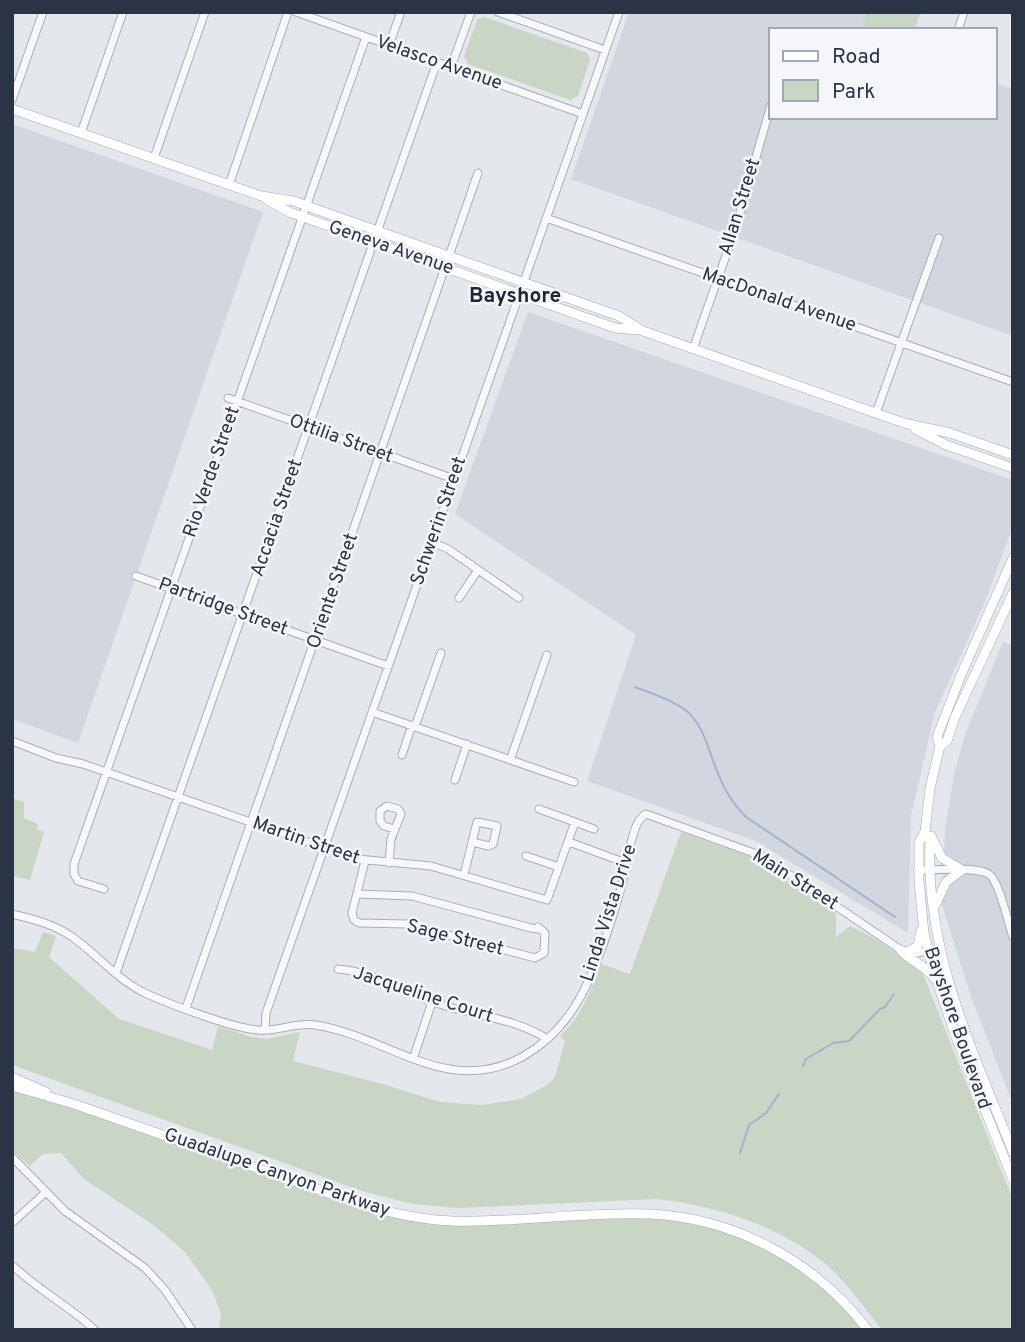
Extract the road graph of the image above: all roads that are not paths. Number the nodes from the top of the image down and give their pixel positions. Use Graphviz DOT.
graph roads {
  1 [pos="43,12"];
  2 [pos="123,12"];
  3 [pos="205,12"];
  4 [pos="288,12"];
  5 [pos="296,12"];
  6 [pos="401,12"];
  7 [pos="471,12"];
  8 [pos="499,12"];
  9 [pos="619,12"];
  10 [pos="366,37"];
  11 [pos="389,45"];
  12 [pos="605,50"];
  13 [pos="438,62"];
  14 [pos="451,67"];
  15 [pos="12,100"];
  16 [pos="12,108"];
  17 [pos="769,112"];
  18 [pos="583,114"];
  19 [pos="81,132"];
  20 [pos="154,158"];
  21 [pos="478,173"];
  22 [pos="229,185"];
  23 [pos="261,196"];
  24 [pos="306,206"];
  25 [pos="302,217"];
  26 [pos="546,218"];
  27 [pos="378,231"];
  28 [pos="939,238"];
  29 [pos="374,243"];
  30 [pos="450,257"];
  31 [pos="446,268"];
  32 [pos="718,278"];
  33 [pos="523,282"];
  34 [pos="519,294"];
  35 [pos="643,331"];
  36 [pos="901,343"];
  37 [pos="693,349"];
  38 [pos="1013,382"];
  39 [pos="228,398"];
  40 [pos="237,401"];
  41 [pos="876,413"];
  42 [pos="904,423"];
  43 [pos="309,427"];
  44 [pos="381,453"];
  45 [pos="1013,455"];
  46 [pos="1013,468"];
  47 [pos="454,479"];
  48 [pos="432,542"];
  49 [pos="1013,558"];
  50 [pos="478,570"];
  51 [pos="136,576"];
  52 [pos="171,589"];
  53 [pos="1013,593"];
  54 [pos="459,598"];
  55 [pos="519,598"];
  56 [pos="243,614"];
  57 [pos="315,640"];
  58 [pos="441,653"];
  59 [pos="547,655"];
  60 [pos="388,666"];
  61 [pos="372,712"];
  62 [pos="414,727"];
  63 [pos="12,741"];
  64 [pos="467,744"];
  65 [pos="940,746"];
  66 [pos="402,755"];
  67 [pos="510,760"];
  68 [pos="106,772"];
  69 [pos="455,780"];
  70 [pos="573,782"];
  71 [pos="178,797"];
  72 [pos="539,809"];
  73 [pos="643,815"];
  74 [pos="251,822"];
  75 [pos="575,822"];
  76 [pos="394,829"];
  77 [pos="594,829"];
  78 [pos="925,829"];
  79 [pos="472,842"];
  80 [pos="569,842"];
  81 [pos="324,848"];
  82 [pos="526,856"];
  83 [pos="365,861"];
  84 [pos="389,863"];
  85 [pos="626,863"];
  86 [pos="559,867"];
  87 [pos="918,870"];
  88 [pos="930,870"];
  89 [pos="962,870"];
  90 [pos="464,875"];
  91 [pos="104,889"];
  92 [pos="357,894"];
  93 [pos="12,914"];
  94 [pos="933,914"];
  95 [pos="922,916"];
  96 [pos="1013,937"];
  97 [pos="939,949"];
  98 [pos="904,951"];
  99 [pos="928,952"];
  100 [pos="338,969"];
  101 [pos="116,973"];
  102 [pos="937,982"];
  103 [pos="432,1002"];
  104 [pos="186,1008"];
  105 [pos="265,1030"];
  106 [pos="547,1039"];
  107 [pos="413,1059"];
  108 [pos="12,1077"];
  109 [pos="12,1086"];
  110 [pos="74,1104"];
  111 [pos="1013,1152"];
  112 [pos="12,1157"];
  113 [pos="1013,1180"];
  114 [pos="46,1192"];
  115 [pos="12,1223"];
  116 [pos="12,1265"];
  117 [pos="95,1330"];
  118 [pos="192,1330"];
  119 [pos="868,1330"];
  1 -- 15 [label="street"];
  2 -- 19 [label="street"];
  3 -- 20 [label="street"];
  4 -- 22 [label="street"];
  5 -- 10 [label="street, Velasco Avenue"];
  6 -- 11 [label="street"];
  7 -- 14 [label="street"];
  8 -- 12 [label="street"];
  9 -- 12 [label="street, Schwerin Street"];
  10 -- 11 [label="street, Velasco Avenue"];
  10 -- 24 [label="street, Rio Verde Street"];
  11 -- 13 [label="street, Velasco Avenue"];
  12 -- 18 [label="street, Schwerin Street"];
  13 -- 14 [label="street, Velasco Avenue"];
  13 -- 27 [label="street, Accacia Street"];
  14 -- 18 [label="street, Velasco Avenue"];
  16 -- 19 [label="main road, Geneva Avenue"];
  17 -- 32 [label="street, Allan Street"];
  18 -- 26 [label="street, Schwerin Street"];
  19 -- 20 [label="main road, Geneva Avenue"];
  20 -- 22 [label="main road, Geneva Avenue"];
  21 -- 30 [label="street, Oriente Street"];
  22 -- 23 [label="main road, Geneva Avenue"];
  23 -- 24 [label="main road, Geneva Avenue"];
  23 -- 25 [label="main road, Geneva Avenue"];
  24 -- 25 [label="street, Rio Verde Street"];
  24 -- 27 [label="main road, Geneva Avenue"];
  25 -- 29 [label="main road, Geneva Avenue"];
  25 -- 40 [label="street, Rio Verde Street"];
  26 -- 32 [label="street, MacDonald Avenue"];
  26 -- 33 [label="street, Schwerin Street"];
  27 -- 29 [label="street, Accacia Street"];
  27 -- 30 [label="main road, Geneva Avenue"];
  28 -- 36 [label="street"];
  29 -- 31 [label="main road, Geneva Avenue"];
  29 -- 43 [label="street, Accacia Street"];
  30 -- 31 [label="street, Oriente Street"];
  30 -- 33 [label="main road, Geneva Avenue"];
  31 -- 34 [label="main road, Geneva Avenue"];
  31 -- 44 [label="street, Oriente Street"];
  32 -- 36 [label="street, MacDonald Avenue"];
  32 -- 37 [label="street, Allan Street"];
  33 -- 34 [label="street, Schwerin Street"];
  33 -- 35 [label="main road, Geneva Avenue"];
  34 -- 35 [label="main road, Geneva Avenue"];
  34 -- 47 [label="street, Schwerin Street"];
  35 -- 37 [label="main road, Geneva Avenue"];
  36 -- 38 [label="street, MacDonald Avenue"];
  36 -- 41 [label="street"];
  37 -- 41 [label="main road, Geneva Avenue"];
  39 -- 40 [label="street, Ottilia Street"];
  40 -- 43 [label="street, Ottilia Street"];
  40 -- 52 [label="street, Rio Verde Street"];
  41 -- 42 [label="main road, Geneva Avenue"];
  42 -- 45 [label="main road, Geneva Avenue"];
  42 -- 46 [label="main road, Geneva Avenue"];
  43 -- 44 [label="street, Ottilia Street"];
  43 -- 56 [label="street, Accacia Street"];
  44 -- 47 [label="street, Ottilia Street"];
  44 -- 57 [label="street, Oriente Street"];
  47 -- 48 [label="street, Schwerin Street"];
  48 -- 50 [label="street"];
  48 -- 60 [label="street, Schwerin Street"];
  49 -- 65 [label="main road, Bayshore Boulevard"];
  50 -- 54 [label="street"];
  50 -- 55 [label="street"];
  51 -- 52 [label="street, Partridge Street"];
  52 -- 56 [label="street, Partridge Street"];
  52 -- 68 [label="street, Rio Verde Street"];
  53 -- 65 [label="main road, Bayshore Boulevard"];
  56 -- 57 [label="street, Partridge Street"];
  56 -- 71 [label="street, Accacia Street"];
  57 -- 60 [label="street, Partridge Street"];
  57 -- 74 [label="street, Oriente Street"];
  58 -- 62 [label="street"];
  59 -- 67 [label="street"];
  60 -- 61 [label="street, Schwerin Street"];
  61 -- 62 [label="street"];
  61 -- 81 [label="street, Schwerin Street"];
  62 -- 64 [label="street"];
  62 -- 66 [label="street"];
  63 -- 68 [label="street, Martin Street"];
  64 -- 67 [label="street"];
  64 -- 69 [label="street"];
  65 -- 78 [label="main road, Bayshore Boulevard"];
  67 -- 70 [label="street"];
  68 -- 71 [label="street, Martin Street"];
  68 -- 91 [label="street, Rio Verde Street"];
  71 -- 74 [label="street, Martin Street"];
  71 -- 101 [label="street, Accacia Street"];
  72 -- 75 [label="street"];
  73 -- 85 [label="street, Linda Vista Drive"];
  73 -- 98 [label="street, Main Street"];
  74 -- 81 [label="street, Martin Street"];
  74 -- 104 [label="street, Oriente Street"];
  75 -- 77 [label="street"];
  75 -- 80 [label="street, Martin Street"];
  76 -- 84 [label="street"];
  78 -- 87 [label="main road, Bayshore Boulevard"];
  78 -- 88 [label="main road, Bayshore Boulevard"];
  78 -- 89 [label="main road"];
  79 -- 90 [label="street"];
  80 -- 85 [label="street"];
  80 -- 86 [label="street, Martin Street"];
  81 -- 83 [label="street, Martin Street"];
  81 -- 105 [label="street, Schwerin Street"];
  82 -- 86 [label="street"];
  83 -- 84 [label="street, Martin Street"];
  83 -- 92 [label="street, Sage Street"];
  84 -- 90 [label="street, Martin Street"];
  85 -- 106 [label="street, Linda Vista Drive"];
  86 -- 90 [label="street, Martin Street"];
  87 -- 88 [label="street"];
  87 -- 95 [label="main road, Bayshore Boulevard"];
  88 -- 89 [label="street"];
  88 -- 94 [label="main road, Bayshore Boulevard"];
  89 -- 94 [label="main road"];
  89 -- 96 [label="street"];
  92 -- 92 [label="street, Sage Street"];
  93 -- 101 [label="street, Linda Vista Drive"];
  94 -- 97 [label="main road, Bayshore Boulevard"];
  95 -- 98 [label="main road"];
  95 -- 99 [label="main road, Bayshore Boulevard"];
  97 -- 99 [label="street"];
  97 -- 111 [label="main road, Bayshore Boulevard"];
  98 -- 99 [label="street"];
  98 -- 102 [label="main road"];
  99 -- 102 [label="main road, Bayshore Boulevard"];
  100 -- 103 [label="street, Jacqueline Court"];
  101 -- 104 [label="street, Linda Vista Drive"];
  102 -- 113 [label="main road, Bayshore Boulevard"];
  103 -- 106 [label="street, Jacqueline Court"];
  103 -- 107 [label="street"];
  104 -- 105 [label="street, Linda Vista Drive"];
  105 -- 107 [label="street, Linda Vista Drive"];
  106 -- 107 [label="street, Linda Vista Drive"];
  108 -- 110 [label="main road, Guadalupe Canyon Parkway"];
  109 -- 110 [label="main road, Guadalupe Canyon Parkway"];
  110 -- 119 [label="main road, Guadalupe Canyon Parkway"];
  112 -- 114 [label="street"];
  114 -- 115 [label="street"];
  114 -- 118 [label="street"];
  116 -- 117 [label="street"];
}
